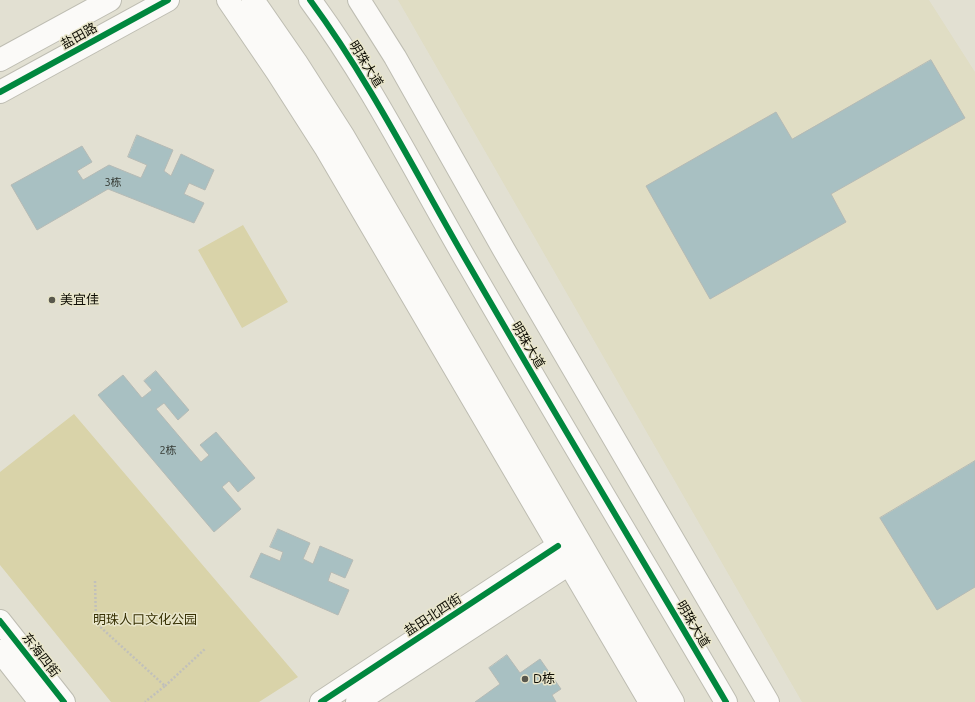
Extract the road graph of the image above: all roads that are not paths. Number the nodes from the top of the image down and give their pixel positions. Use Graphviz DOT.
graph roads {
  1 [pos="110,0"];
  2 [pos="168,0"];
  3 [pos="228,0"];
  4 [pos="253,0"];
  5 [pos="310,0"];
  6 [pos="359,0"];
  7 [pos="0,60"];
  8 [pos="0,92"];
  9 [pos="564,555"];
  10 [pos="0,621"];
  11 [pos="0,651"];
  12 [pos="40,702"];
  13 [pos="64,702"];
  14 [pos="321,702"];
  15 [pos="357,702"];
  16 [pos="650,702"];
  17 [pos="673,702"];
  18 [pos="726,702"];
  19 [pos="768,702"];
  1 -- 7 [label="street, 盐田路"];
  2 -- 8 [label="street, 盐田路"];
  3 -- 9 [label="street"];
  4 -- 17 [label="street"];
  5 -- 18 [label="street, 明珠大道"];
  6 -- 19 [label="street, 明珠大道"];
  9 -- 14 [label="street, 盐田北四街"];
  9 -- 15 [label="street"];
  9 -- 16 [label="street"];
  10 -- 13 [label="street, 东海四街"];
  11 -- 12 [label="street"];
}
